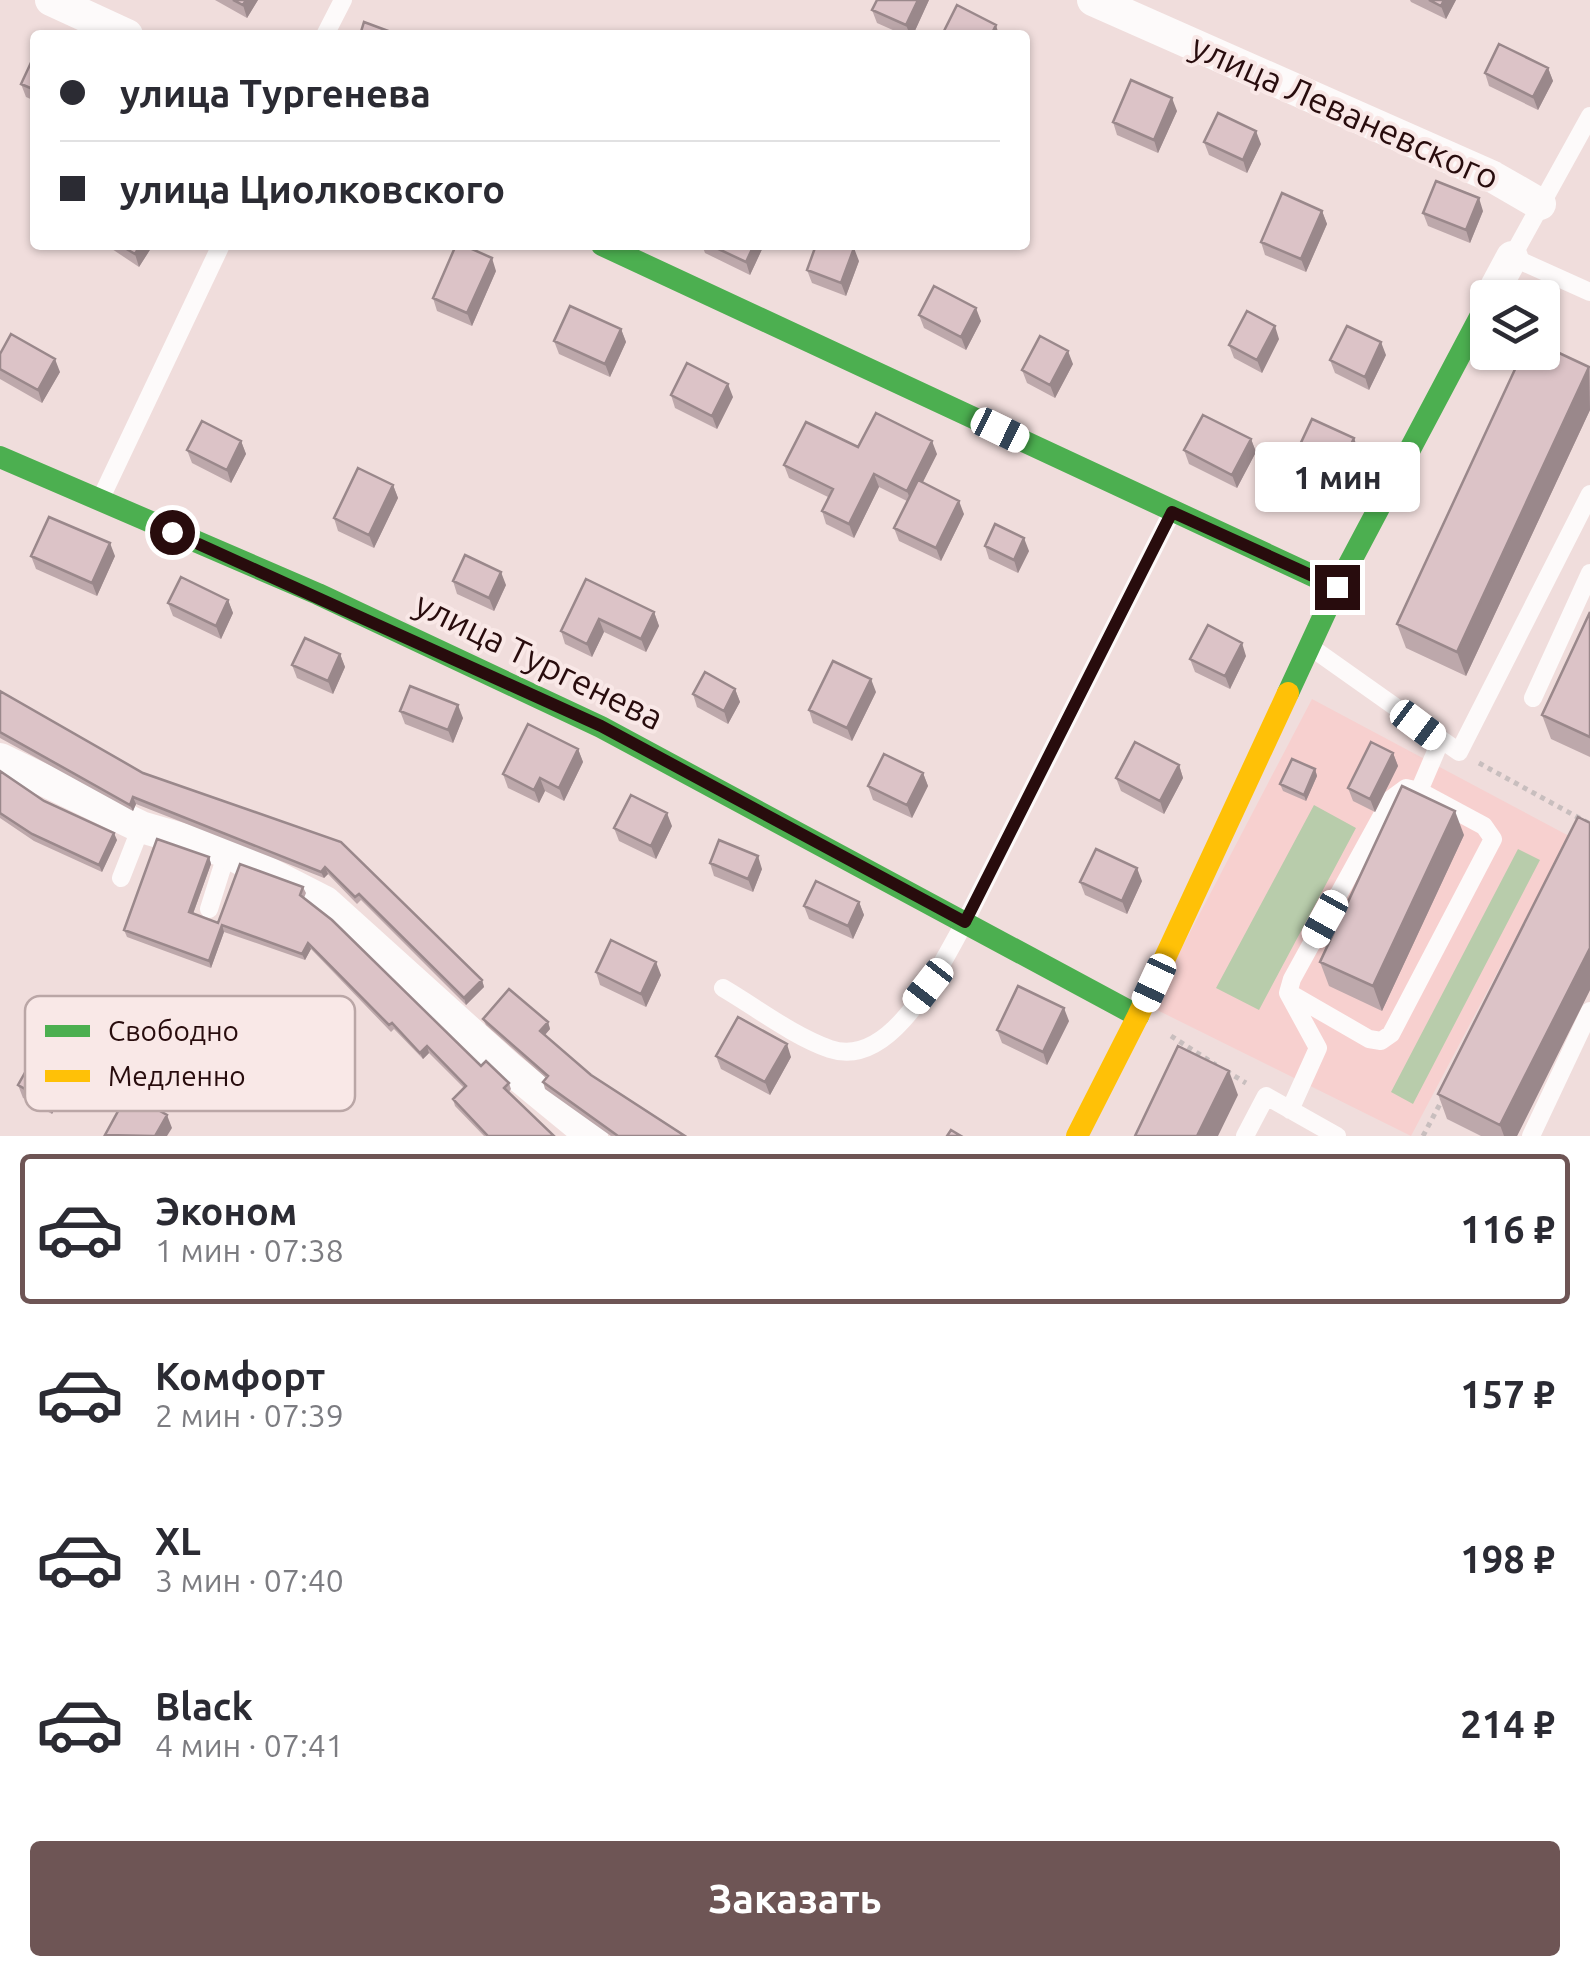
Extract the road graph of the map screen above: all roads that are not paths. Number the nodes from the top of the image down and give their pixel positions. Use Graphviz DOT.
graph roads {
  1 [pos="51,0"];
  2 [pos="343,0"];
  3 [pos="1093,0"];
  4 [pos="116,30"];
  5 [pos="328,30"];
  6 [pos="1590,116"];
  7 [pos="1540,204"];
  8 [pos="219,250"];
  9 [pos="614,250"];
  10 [pos="1512,256"];
  11 [pos="1499,280"];
  12 [pos="1590,292"];
  13 [pos="1470,336"];
  14 [pos="0,457"];
  15 [pos="1590,494"];
  16 [pos="100,502"];
  17 [pos="1172,512"];
  18 [pos="1590,573"];
  19 [pos="1337,587"];
  20 [pos="1312,647"];
  21 [pos="1533,698"];
  22 [pos="1440,742"];
  23 [pos="0,759"];
  24 [pos="1419,791"];
  25 [pos="141,827"];
  26 [pos="227,852"];
  27 [pos="121,878"];
  28 [pos="210,908"];
  29 [pos="965,922"];
  30 [pos="724,988"];
  31 [pos="1288,993"];
  32 [pos="1590,1012"];
  33 [pos="1138,1016"];
  34 [pos="1290,1110"];
  35 [pos="592,1136"];
  36 [pos="1077,1136"];
  37 [pos="1245,1136"];
  38 [pos="1337,1136"];
  39 [pos="1531,1136"];
  1 -- 4 [label="street"];
  2 -- 5 [label="lane"];
  3 -- 7 [label="street, улица Леваневского"];
  6 -- 7 [label="lane"];
  7 -- 10 [label="lane"];
  8 -- 16 [label="lane"];
  9 -- 17 [label="street"];
  10 -- 11 [label="street"];
  10 -- 12 [label="lane"];
  13 -- 19 [label="street"];
  14 -- 16 [label="street, улица Тургенева"];
  15 -- 22 [label="lane"];
  16 -- 29 [label="street, улица Тургенева"];
  17 -- 19 [label="street"];
  17 -- 29 [label="lane"];
  18 -- 21 [label="lane"];
  19 -- 20 [label="street"];
  20 -- 22 [label="lane"];
  20 -- 33 [label="street"];
  22 -- 24 [label="lane"];
  23 -- 25 [label="street"];
  24 -- 31 [label="lane"];
  24 -- 31 [label="lane"];
  25 -- 26 [label="street"];
  25 -- 27 [label="lane"];
  26 -- 28 [label="lane"];
  26 -- 35 [label="street"];
  29 -- 30 [label="lane"];
  29 -- 33 [label="street, улица Тургенева"];
  31 -- 34 [label="lane"];
  32 -- 39 [label="lane"];
  33 -- 36 [label="street"];
  34 -- 37 [label="lane"];
  34 -- 38 [label="lane"];
}
